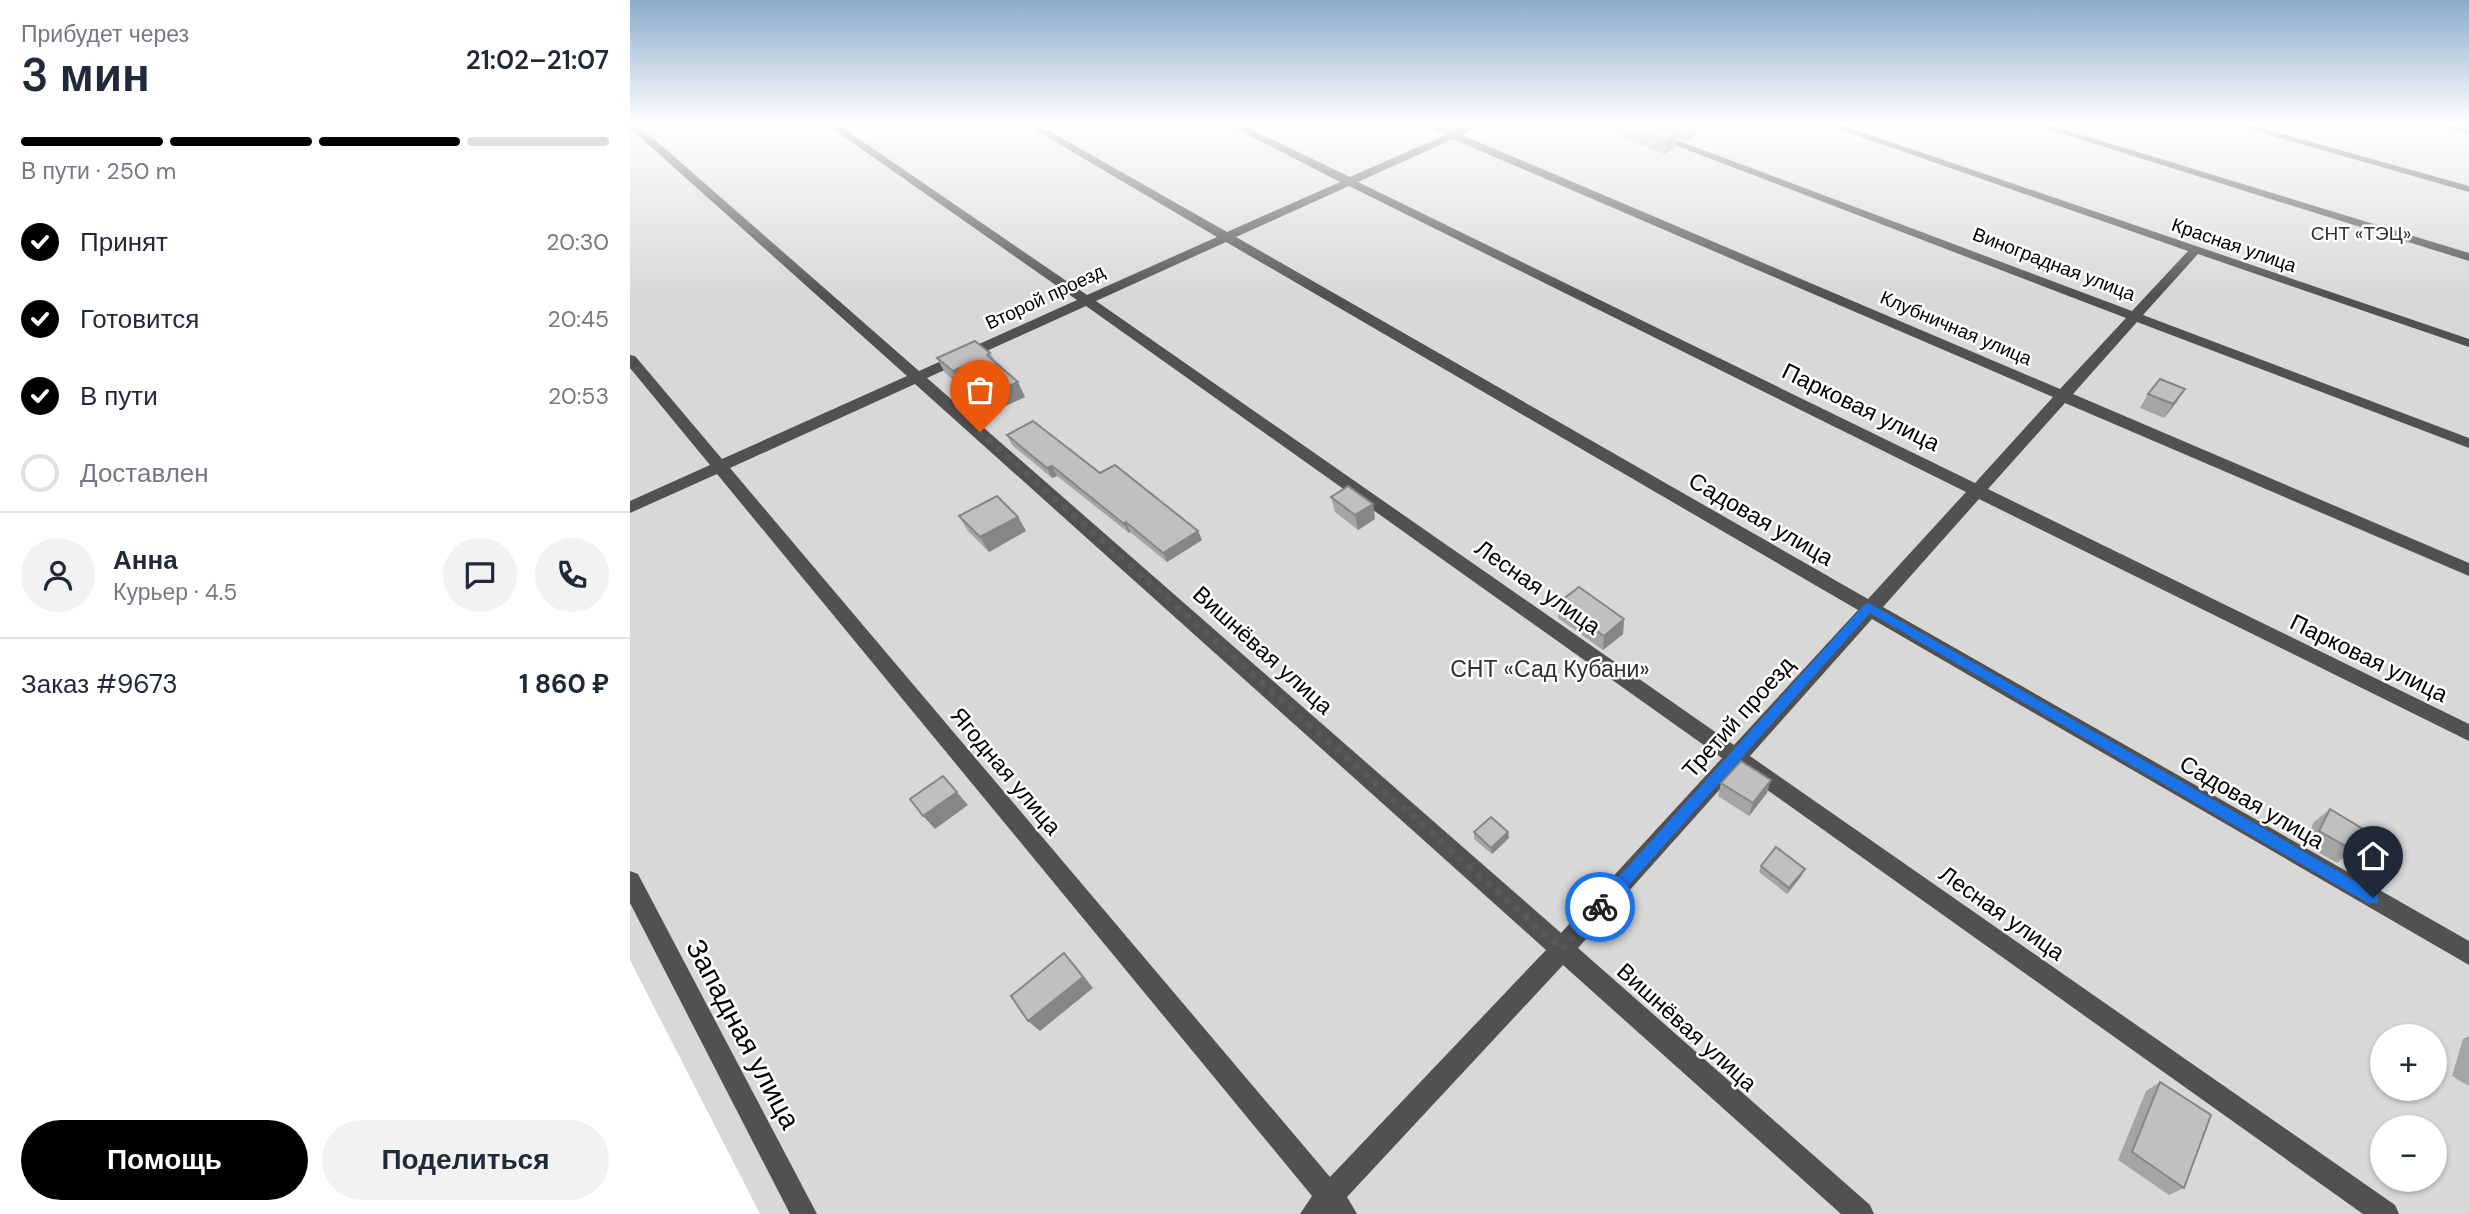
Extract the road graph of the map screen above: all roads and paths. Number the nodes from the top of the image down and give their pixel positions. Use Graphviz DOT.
graph roads {
  1 [pos="695,181"];
  2 [pos="913,181"];
  3 [pos="1129,181"];
  4 [pos="1348,181"];
  5 [pos="1561,181"];
  6 [pos="1777,181"];
  7 [pos="1994,181"];
  8 [pos="2220,181"];
  9 [pos="2439,181"];
  10 [pos="2469,189"];
  11 [pos="1226,236"];
  12 [pos="2195,250"];
  13 [pos="2469,257"];
  14 [pos="1086,300"];
  15 [pos="2136,315"];
  16 [pos="2469,344"];
  17 [pos="630,359"];
  18 [pos="917,377"];
  19 [pos="2062,394"];
  20 [pos="2469,443"];
  21 [pos="720,467"];
  22 [pos="1977,489"];
  23 [pos="630,508"];
  24 [pos="2469,570"];
  25 [pos="1869,607"];
  26 [pos="2469,733"];
  27 [pos="1736,757"];
  28 [pos="630,881"];
  29 [pos="1562,949"];
  30 [pos="2469,954"];
  31 [pos="1329,1196"];
  32 [pos="804,1214"];
  33 [pos="1313,1214"];
  34 [pos="1344,1214"];
  35 [pos="1861,1214"];
  36 [pos="2386,1214"];
  1 -- 18 [label="street, Вишнёвая улица"];
  2 -- 14 [label="street, Лесная улица"];
  3 -- 11 [label="street, Садовая улица"];
  4 -- 11 [label="street, Второй проезд"];
  4 -- 22 [label="street, Парковая улица"];
  5 -- 19 [label="street, Клубничная улица"];
  6 -- 15 [label="street, Виноградная улица"];
  7 -- 12 [label="street, Красная улица"];
  8 -- 13 [label="street"];
  9 -- 10 [label="street"];
  11 -- 14 [label="street, Второй проезд"];
  11 -- 25 [label="street, Садовая улица"];
  12 -- 15 [label="street, Третий проезд"];
  12 -- 16 [label="street, Красная улица"];
  14 -- 18 [label="street, Второй проезд"];
  14 -- 27 [label="street, Лесная улица"];
  15 -- 19 [label="street, Третий проезд"];
  15 -- 20 [label="street, Виноградная улица"];
  17 -- 21 [label="street, Ягодная улица"];
  18 -- 21 [label="street, Второй проезд"];
  18 -- 29 [label="street, Вишнёвая улица"];
  19 -- 22 [label="street, Третий проезд"];
  19 -- 24 [label="street, Клубничная улица"];
  21 -- 23 [label="street, Второй проезд"];
  21 -- 31 [label="street, Ягодная улица"];
  22 -- 25 [label="street, Третий проезд"];
  22 -- 26 [label="street, Парковая улица"];
  25 -- 27 [label="street, Третий проезд"];
  25 -- 30 [label="street, Садовая улица"];
  27 -- 29 [label="street, Третий проезд"];
  27 -- 36 [label="street, Лесная улица"];
  28 -- 32 [label="street, Западная улица"];
  29 -- 31 [label="street, Третий проезд"];
  29 -- 35 [label="street, Вишнёвая улица"];
  31 -- 33 [label="street, Третий проезд"];
  31 -- 34 [label="street, Ягодная улица"];
}
